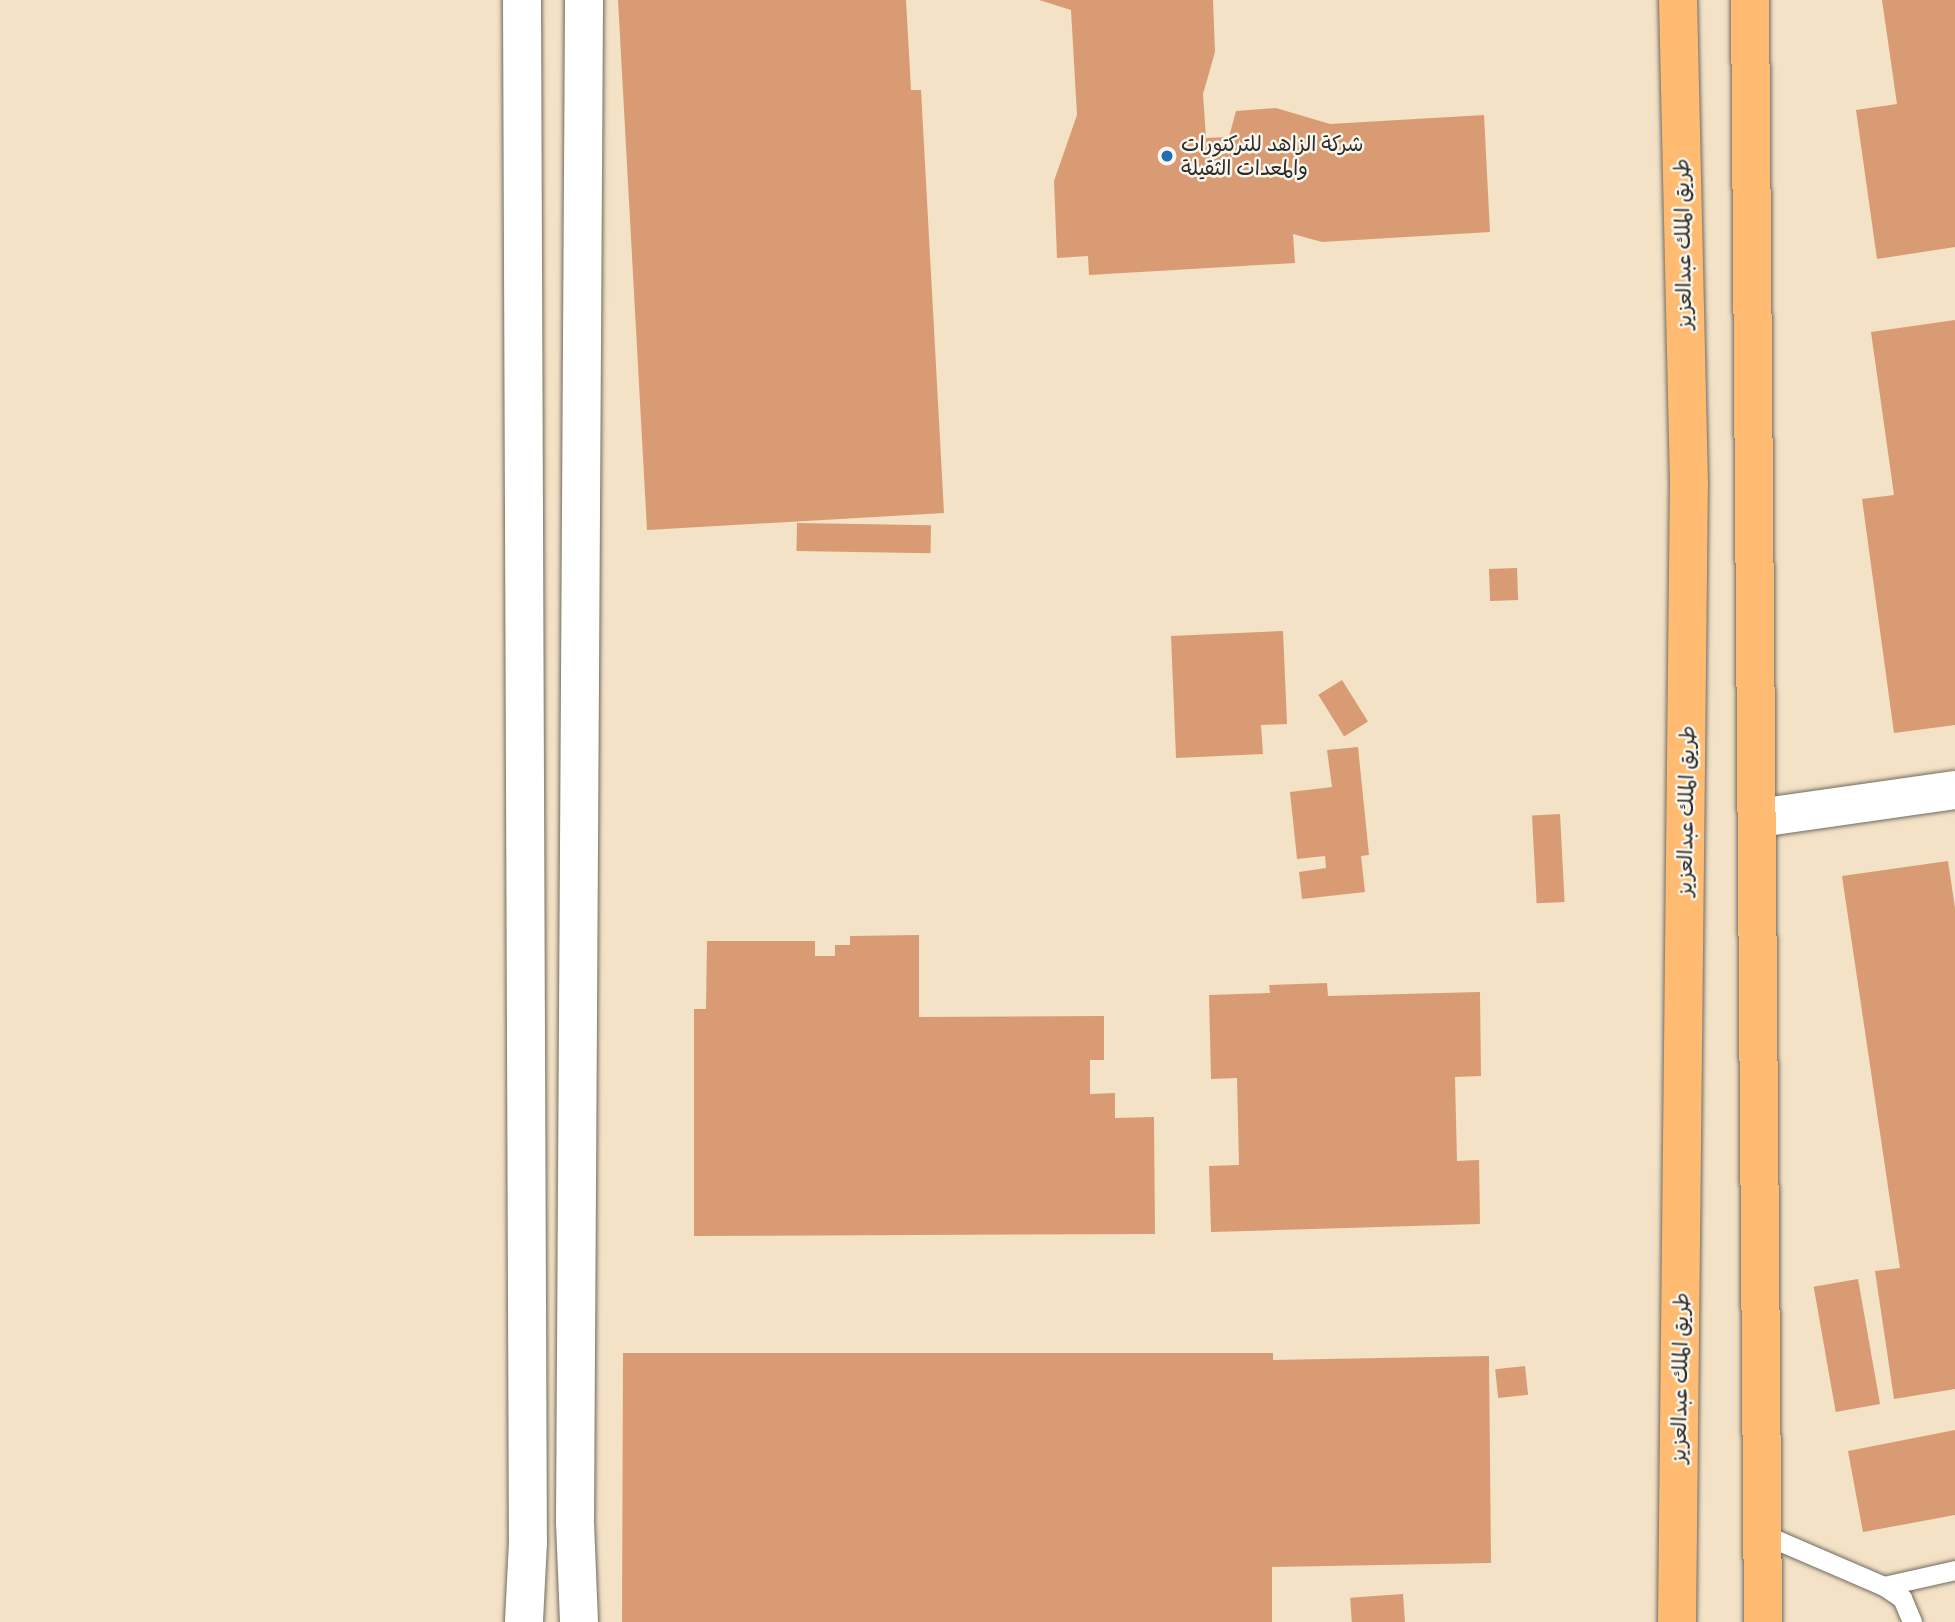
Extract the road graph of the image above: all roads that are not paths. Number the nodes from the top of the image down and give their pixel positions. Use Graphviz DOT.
graph roads {
  1 [pos="522,0"];
  2 [pos="584,0"];
  3 [pos="1678,0"];
  4 [pos="1750,0"];
  5 [pos="1955,790"];
  6 [pos="1759,818"];
  7 [pos="1763,1534"];
  8 [pos="1955,1570"];
  9 [pos="1884,1586"];
  10 [pos="524,1622"];
  11 [pos="579,1622"];
  12 [pos="1677,1622"];
  13 [pos="1763,1622"];
  14 [pos="1912,1622"];
  1 -- 10 [label="street"];
  2 -- 11 [label="street"];
  3 -- 12 [label="highway, طريق الملك عبدالعزيز"];
  4 -- 6 [label="highway"];
  5 -- 6 [label="street"];
  6 -- 7 [label="highway"];
  7 -- 9 [label="lane"];
  7 -- 13 [label="highway"];
  8 -- 9 [label="lane"];
  9 -- 14 [label="lane"];
}
